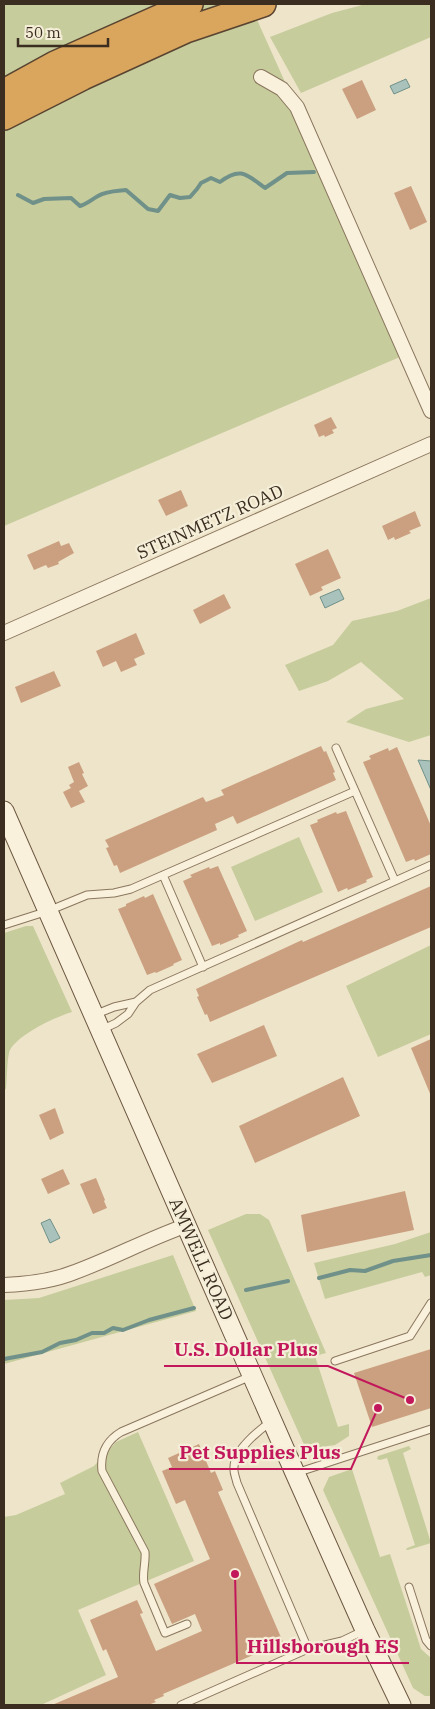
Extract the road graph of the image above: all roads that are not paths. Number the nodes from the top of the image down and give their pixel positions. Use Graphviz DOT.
graph roads {
  1 [pos="263,4"];
  2 [pos="182,12"];
  3 [pos="261,77"];
  4 [pos="4,92"];
  5 [pos="4,117"];
  6 [pos="431,412"];
  7 [pos="431,444"];
  8 [pos="4,633"];
  9 [pos="336,748"];
  10 [pos="355,791"];
  11 [pos="4,811"];
  12 [pos="431,865"];
  13 [pos="163,875"];
  14 [pos="395,881"];
  15 [pos="48,911"];
  16 [pos="4,925"];
  17 [pos="203,966"];
  18 [pos="136,1002"];
  19 [pos="97,1023"];
  20 [pos="186,1226"];
  21 [pos="4,1285"];
  22 [pos="431,1303"];
  23 [pos="335,1361"];
  24 [pos="252,1375"];
  25 [pos="272,1420"];
  26 [pos="431,1429"];
  27 [pos="295,1473"];
  28 [pos="409,1586"];
  29 [pos="187,1624"];
  30 [pos="365,1630"];
  31 [pos="431,1646"];
  32 [pos="308,1649"];
  33 [pos="181,1705"];
  34 [pos="401,1705"];
  1 -- 2 [label="highway"];
  2 -- 4 [label="highway"];
  2 -- 5 [label="highway"];
  3 -- 6 [label="street"];
  7 -- 8 [label="street, STEINMETZ ROAD"];
  9 -- 10 [label="lane"];
  10 -- 13 [label="lane"];
  10 -- 14 [label="lane"];
  11 -- 15 [label="main road, AMWELL ROAD"];
  12 -- 14 [label="lane"];
  13 -- 15 [label="lane"];
  13 -- 17 [label="lane"];
  14 -- 17 [label="lane"];
  15 -- 16 [label="lane"];
  15 -- 19 [label="main road, AMWELL ROAD"];
  17 -- 18 [label="lane"];
  18 -- 19 [label="lane"];
  18 -- 19 [label="lane"];
  19 -- 20 [label="main road, AMWELL ROAD"];
  20 -- 21 [label="street"];
  20 -- 24 [label="main road, AMWELL ROAD"];
  22 -- 23 [label="lane"];
  24 -- 25 [label="main road, AMWELL ROAD"];
  24 -- 29 [label="lane"];
  25 -- 27 [label="main road, AMWELL ROAD"];
  25 -- 32 [label="lane"];
  26 -- 27 [label="lane"];
  27 -- 30 [label="main road, AMWELL ROAD"];
  28 -- 31 [label="lane"];
  30 -- 32 [label="lane"];
  30 -- 34 [label="main road, AMWELL ROAD"];
  32 -- 33 [label="lane"];
}
